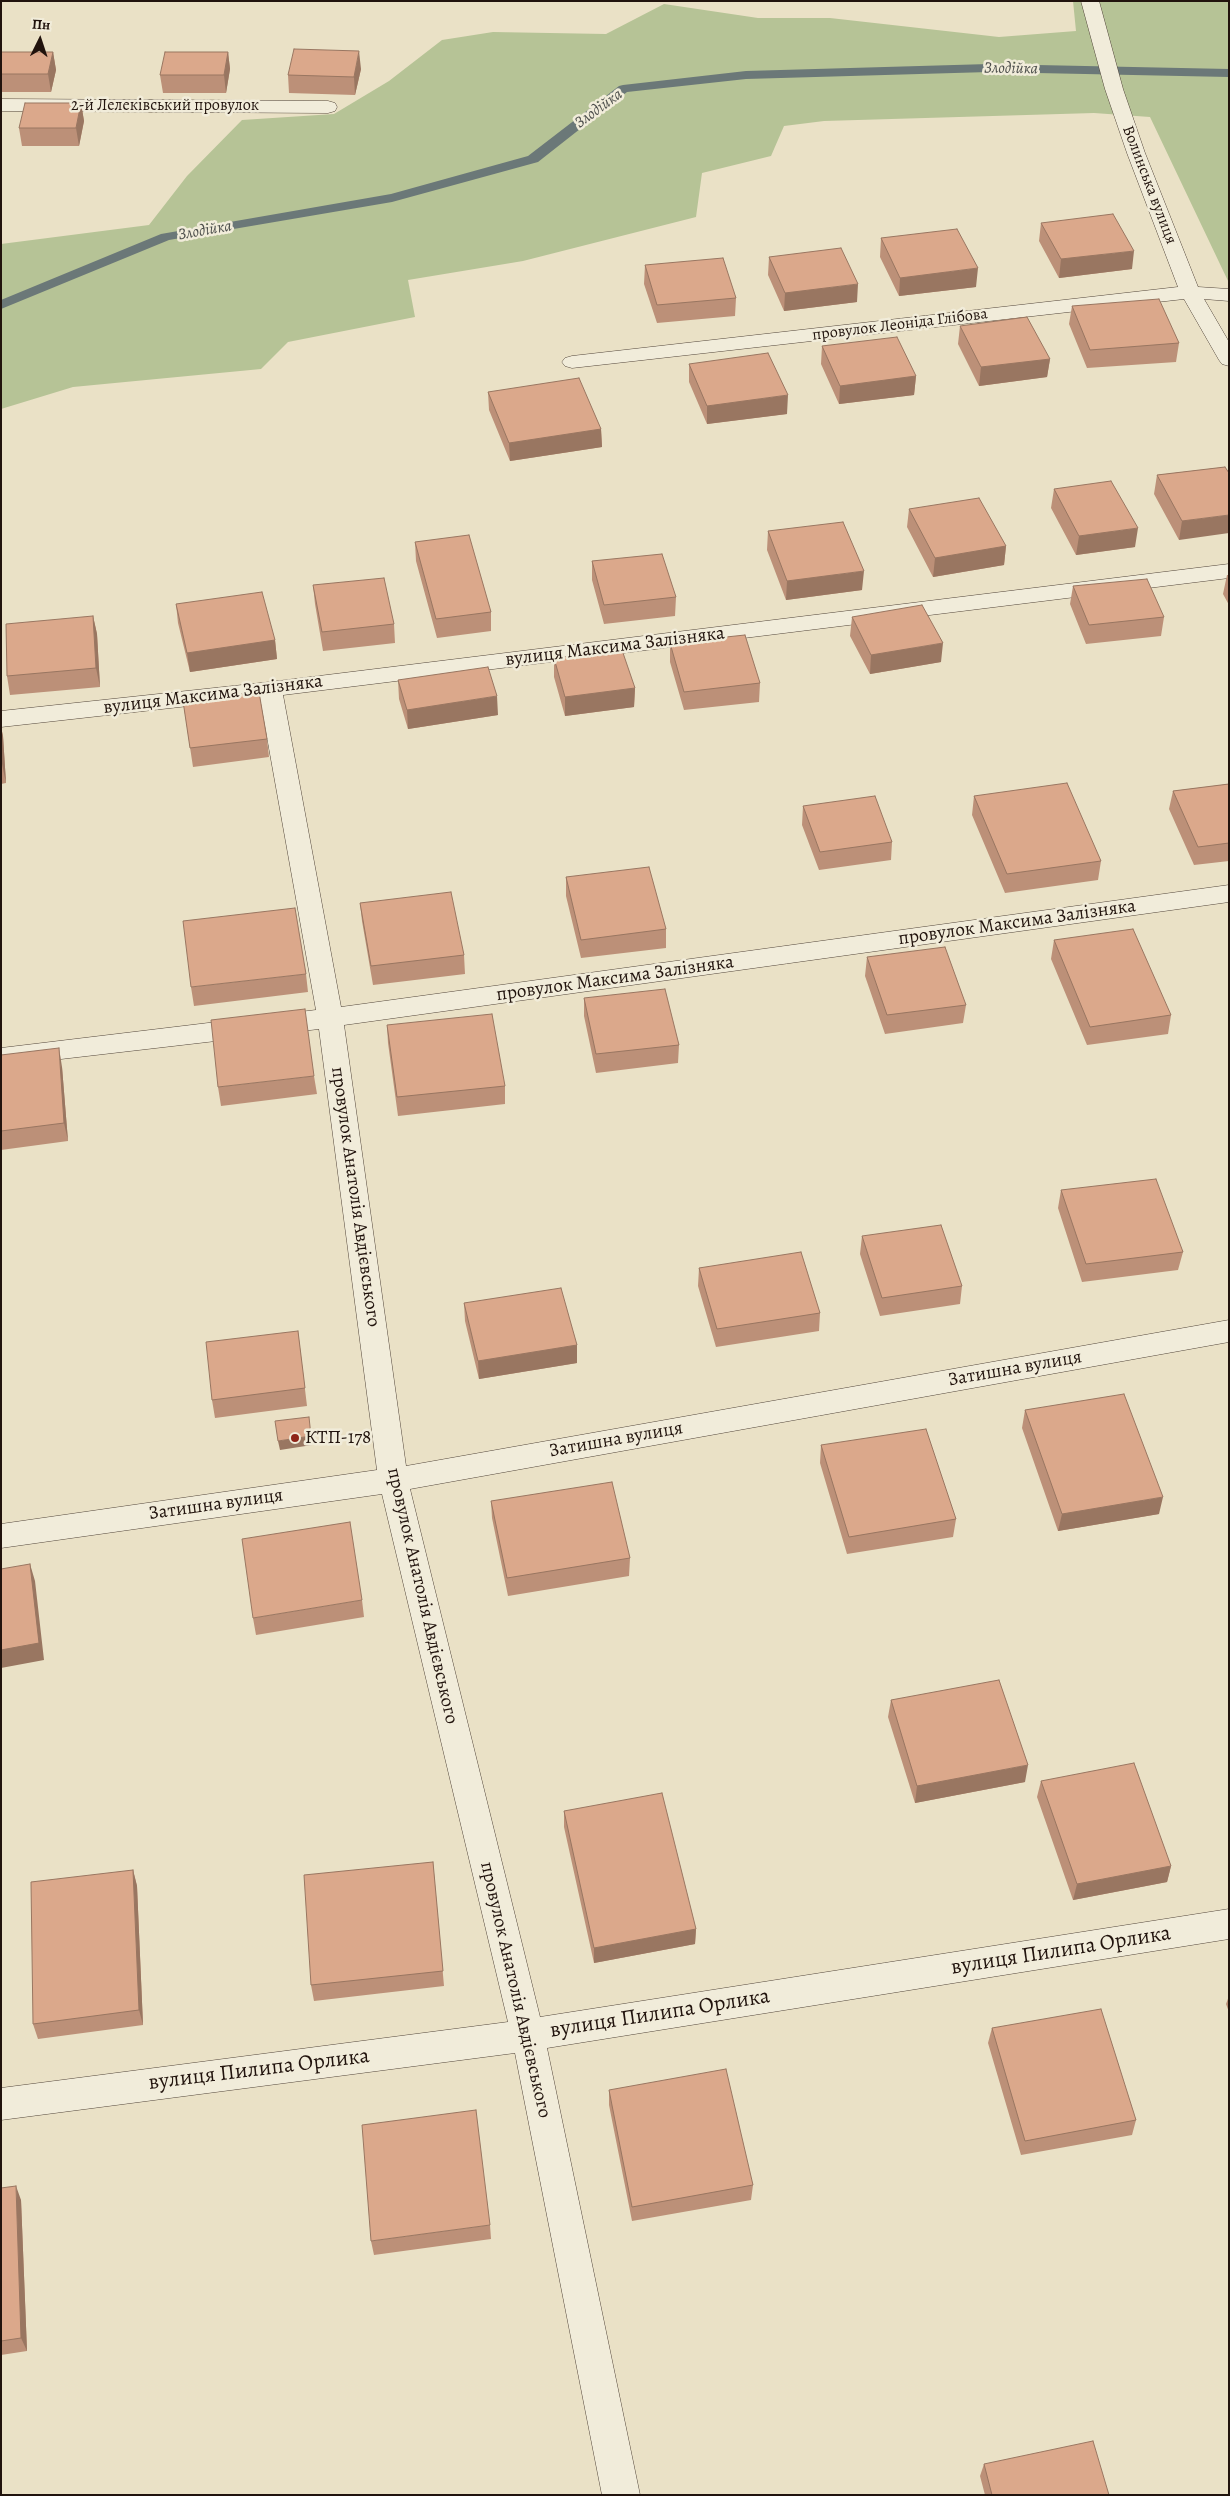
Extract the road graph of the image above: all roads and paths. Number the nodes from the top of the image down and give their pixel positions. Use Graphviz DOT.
graph roads {
  1 [pos="1090,1"];
  2 [pos="1,105"];
  3 [pos="328,107"];
  4 [pos="1190,292"];
  5 [pos="1229,295"];
  6 [pos="1229,360"];
  7 [pos="572,362"];
  8 [pos="1229,571"];
  9 [pos="270,689"];
  10 [pos="1,719"];
  11 [pos="1229,893"];
  12 [pos="330,1018"];
  13 [pos="1,1057"];
  14 [pos="1229,1331"];
  15 [pos="393,1480"];
  16 [pos="1,1536"];
  17 [pos="1229,1924"];
  18 [pos="528,2035"];
  19 [pos="1,2104"];
  20 [pos="621,2495"];
  1 -- 4 [label="street, Волинська вулиця"];
  2 -- 3 [label="street, 2-й Лелеківський провулок"];
  4 -- 5 [label="street, провулок Леоніда Глібова"];
  4 -- 6 [label="street, Волинська вулиця"];
  4 -- 7 [label="street, провулок Леоніда Глібова"];
  8 -- 9 [label="street, вулиця Максима Залізняка"];
  9 -- 10 [label="street, вулиця Максима Залізняка"];
  9 -- 12 [label="street, провулок Анатолія Авдієвського"];
  11 -- 12 [label="street, провулок Максима Залізняка"];
  12 -- 13 [label="street, провулок Максима Залізняка"];
  12 -- 15 [label="street, провулок Анатолія Авдієвського"];
  14 -- 15 [label="street, Затишна вулиця"];
  15 -- 16 [label="street, Затишна вулиця"];
  15 -- 18 [label="street, провулок Анатолія Авдієвського"];
  17 -- 18 [label="street, вулиця Пилипа Орлика"];
  18 -- 19 [label="street, вулиця Пилипа Орлика"];
  18 -- 20 [label="street, провулок Анатолія Авдієвського"];
}
